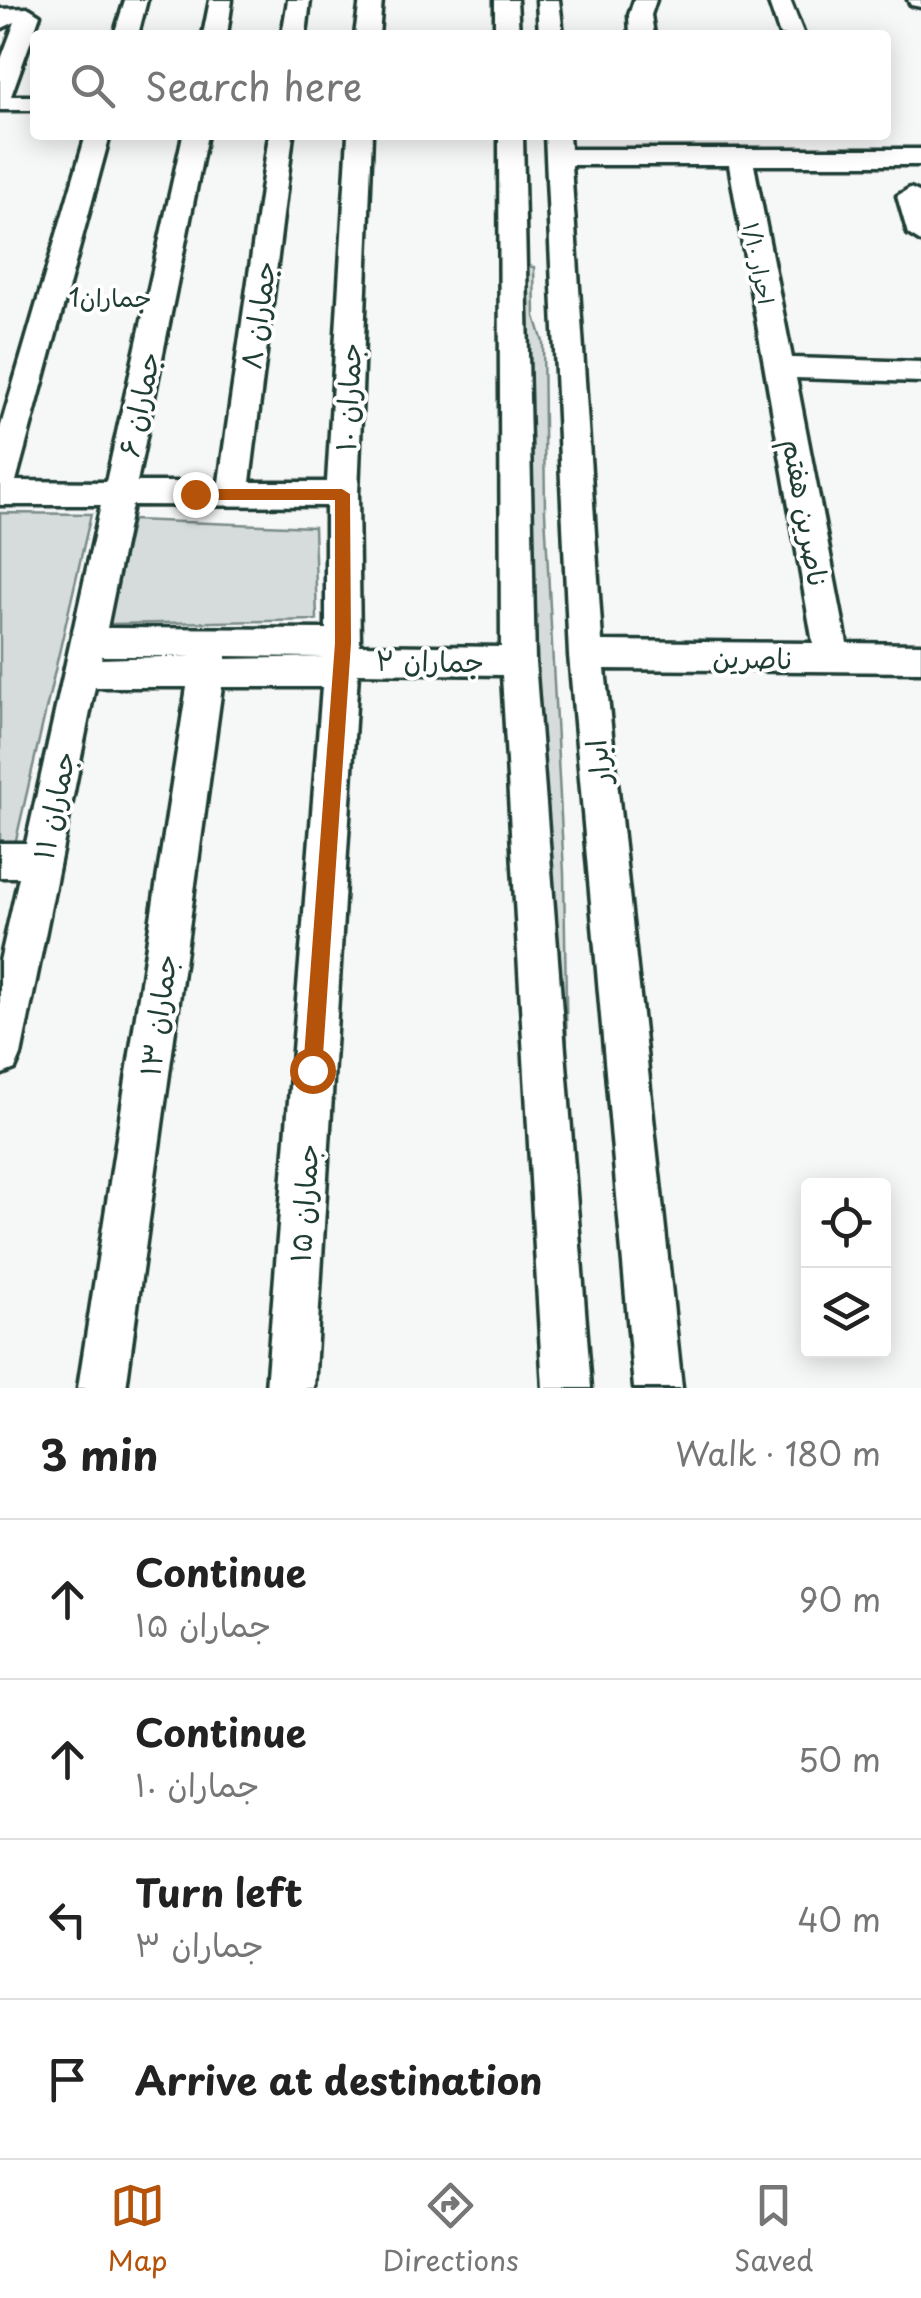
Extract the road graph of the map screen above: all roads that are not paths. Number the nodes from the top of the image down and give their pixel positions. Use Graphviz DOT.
graph roads {
  1 [pos="136,0"];
  2 [pos="221,0"];
  3 [pos="299,0"];
  4 [pos="371,0"];
  5 [pos="506,0"];
  6 [pos="548,0"];
  7 [pos="644,0"];
  8 [pos="779,0"];
  9 [pos="1,18"];
  10 [pos="127,30"];
  11 [pos="215,30"];
  12 [pos="295,30"];
  13 [pos="368,30"];
  14 [pos="507,30"];
  15 [pos="550,30"];
  16 [pos="642,30"];
  17 [pos="790,30"];
  18 [pos="0,94"];
  19 [pos="0,104"];
  20 [pos="30,104"];
  21 [pos="0,116"];
  22 [pos="30,116"];
  23 [pos="97,140"];
  24 [pos="194,140"];
  25 [pos="279,140"];
  26 [pos="360,140"];
  27 [pos="511,140"];
  28 [pos="557,146"];
  29 [pos="821,146"];
  30 [pos="921,157"];
  31 [pos="740,158"];
  32 [pos="910,196"];
  33 [pos="921,234"];
  34 [pos="780,368"];
  35 [pos="921,372"];
  36 [pos="0,482"];
  37 [pos="0,493"];
  38 [pos="119,494"];
  39 [pos="233,494"];
  40 [pos="342,494"];
  41 [pos="586,655"];
  42 [pos="84,658"];
  43 [pos="209,658"];
  44 [pos="342,658"];
  45 [pos="833,658"];
  46 [pos="921,658"];
  47 [pos="518,661"];
  48 [pos="0,860"];
  49 [pos="42,860"];
  50 [pos="0,1055"];
  51 [pos="102,1388"];
  52 [pos="290,1388"];
  53 [pos="568,1388"];
  54 [pos="658,1388"];
  1 -- 10 [label="street"];
  2 -- 11 [label="street"];
  3 -- 12 [label="street"];
  4 -- 13 [label="street"];
  5 -- 14 [label="street"];
  6 -- 15 [label="street"];
  7 -- 16 [label="street"];
  8 -- 17 [label="street"];
  9 -- 18 [label="street"];
  19 -- 20 [label="street"];
  21 -- 22 [label="street"];
  23 -- 36 [label="street"];
  24 -- 38 [label="street, جماران ۶"];
  25 -- 39 [label="street, جماران ۸"];
  26 -- 40 [label="street, جماران ۱۰"];
  27 -- 47 [label="street"];
  28 -- 31 [label="street"];
  28 -- 41 [label="street, ابرار"];
  29 -- 30 [label="street"];
  29 -- 31 [label="street"];
  31 -- 34 [label="street, ۱/۱۰ احرار"];
  32 -- 33 [label="street"];
  34 -- 35 [label="street"];
  34 -- 45 [label="street, ناصرین هفتم"];
  37 -- 38 [label="street"];
  38 -- 39 [label="street"];
  38 -- 42 [label="street, جماران ۶"];
  39 -- 40 [label="street"];
  40 -- 44 [label="street, جماران ۱۰"];
  41 -- 45 [label="street, ناصرین"];
  41 -- 54 [label="street, ابرار"];
  42 -- 43 [label="street, جماران ۲"];
  42 -- 49 [label="street, جماران ۱۱"];
  43 -- 44 [label="street, جماران ۲"];
  43 -- 51 [label="street, جماران ۱۳"];
  44 -- 47 [label="street, جماران ۲"];
  44 -- 52 [label="street, جماران ۱۵"];
  45 -- 46 [label="street, ناصرین"];
  47 -- 53 [label="street"];
  48 -- 49 [label="street"];
  49 -- 50 [label="street, جماران ۱۱"];
}
